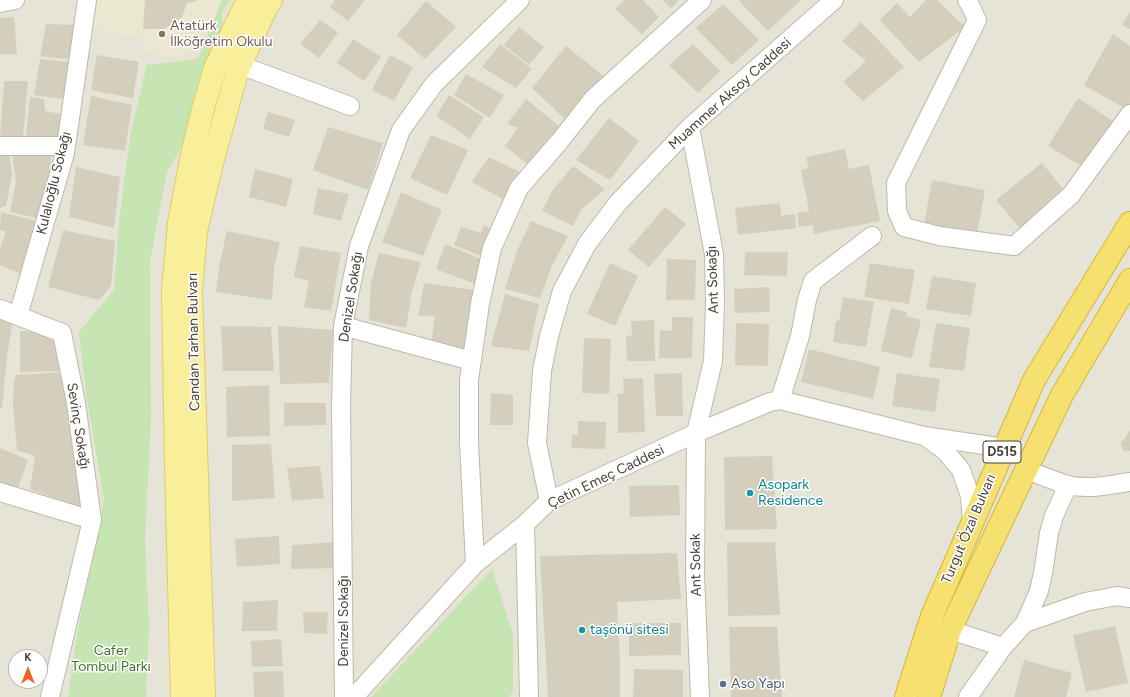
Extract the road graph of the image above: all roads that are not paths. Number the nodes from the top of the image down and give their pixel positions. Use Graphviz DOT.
graph roads {
  1 [pos="15,0"];
  2 [pos="87,0"];
  3 [pos="248,0"];
  4 [pos="271,0"];
  5 [pos="520,0"];
  6 [pos="702,0"];
  7 [pos="834,0"];
  8 [pos="967,0"];
  9 [pos="0,3"];
  10 [pos="240,65"];
  11 [pos="350,106"];
  12 [pos="1130,114"];
  13 [pos="690,127"];
  14 [pos="0,146"];
  15 [pos="65,146"];
  16 [pos="1130,223"];
  17 [pos="872,236"];
  18 [pos="1130,280"];
  19 [pos="0,309"];
  20 [pos="18,316"];
  21 [pos="343,326"];
  22 [pos="472,361"];
  23 [pos="780,400"];
  24 [pos="696,433"];
  25 [pos="924,436"];
  26 [pos="1004,448"];
  27 [pos="1027,470"];
  28 [pos="1130,482"];
  29 [pos="1068,485"];
  30 [pos="0,492"];
  31 [pos="549,501"];
  32 [pos="92,520"];
  33 [pos="972,522"];
  34 [pos="525,524"];
  35 [pos="475,564"];
  36 [pos="1130,598"];
  37 [pos="1024,623"];
  38 [pos="950,630"];
  39 [pos="1003,647"];
  40 [pos="50,697"];
  41 [pos="182,697"];
  42 [pos="204,697"];
  43 [pos="344,697"];
  44 [pos="354,697"];
  45 [pos="529,697"];
  46 [pos="700,697"];
  47 [pos="906,697"];
  48 [pos="929,697"];
  49 [pos="968,697"];
  1 -- 9 [label="street"];
  2 -- 15 [label="street, Kulalıoğlu Sokağı"];
  3 -- 41 [label="main road, Candan Tarhan Bulvarı"];
  4 -- 10 [label="main road, Candan Tarhan Bulvarı"];
  5 -- 21 [label="street, Denizel Sokağı"];
  6 -- 22 [label="street"];
  7 -- 13 [label="street, Muammer Aksoy Caddesi"];
  8 -- 12 [label="street"];
  10 -- 11 [label="street"];
  10 -- 42 [label="main road, Candan Tarhan Bulvarı"];
  13 -- 24 [label="street, Ant Sokağı"];
  13 -- 31 [label="street, Muammer Aksoy Caddesi"];
  14 -- 15 [label="street"];
  15 -- 20 [label="street, Kulalıoğlu Sokağı"];
  16 -- 26 [label="highway, Turgut Özal Bulvarı / D515"];
  17 -- 23 [label="street"];
  18 -- 27 [label="highway, Turgut Özal Bulvarı / D515"];
  19 -- 20 [label="street"];
  20 -- 32 [label="street, Sevinç Sokağı"];
  21 -- 22 [label="street"];
  21 -- 43 [label="street, Denizel Sokağı"];
  22 -- 35 [label="street"];
  23 -- 24 [label="street, Çetin Emeç Caddesi"];
  23 -- 25 [label="street"];
  24 -- 31 [label="street, Çetin Emeç Caddesi"];
  24 -- 46 [label="street, Ant Sokak"];
  25 -- 26 [label="street"];
  25 -- 33 [label="street"];
  26 -- 33 [label="highway, Turgut Özal Bulvarı / D515"];
  27 -- 29 [label="street"];
  27 -- 38 [label="highway, Turgut Özal Bulvarı / D515"];
  28 -- 29 [label="street"];
  29 -- 37 [label="street"];
  30 -- 32 [label="street"];
  31 -- 34 [label="street, Çetin Emeç Caddesi"];
  32 -- 40 [label="street, Sevinç Sokağı"];
  33 -- 47 [label="highway, Turgut Özal Bulvarı / D515"];
  34 -- 35 [label="street, Çetin Emeç Caddesi"];
  34 -- 45 [label="street"];
  35 -- 44 [label="street, Çetin Emeç Caddesi"];
  36 -- 37 [label="street"];
  37 -- 39 [label="street"];
  38 -- 39 [label="street"];
  38 -- 48 [label="highway, Turgut Özal Bulvarı / D515"];
  39 -- 49 [label="street"];
}
